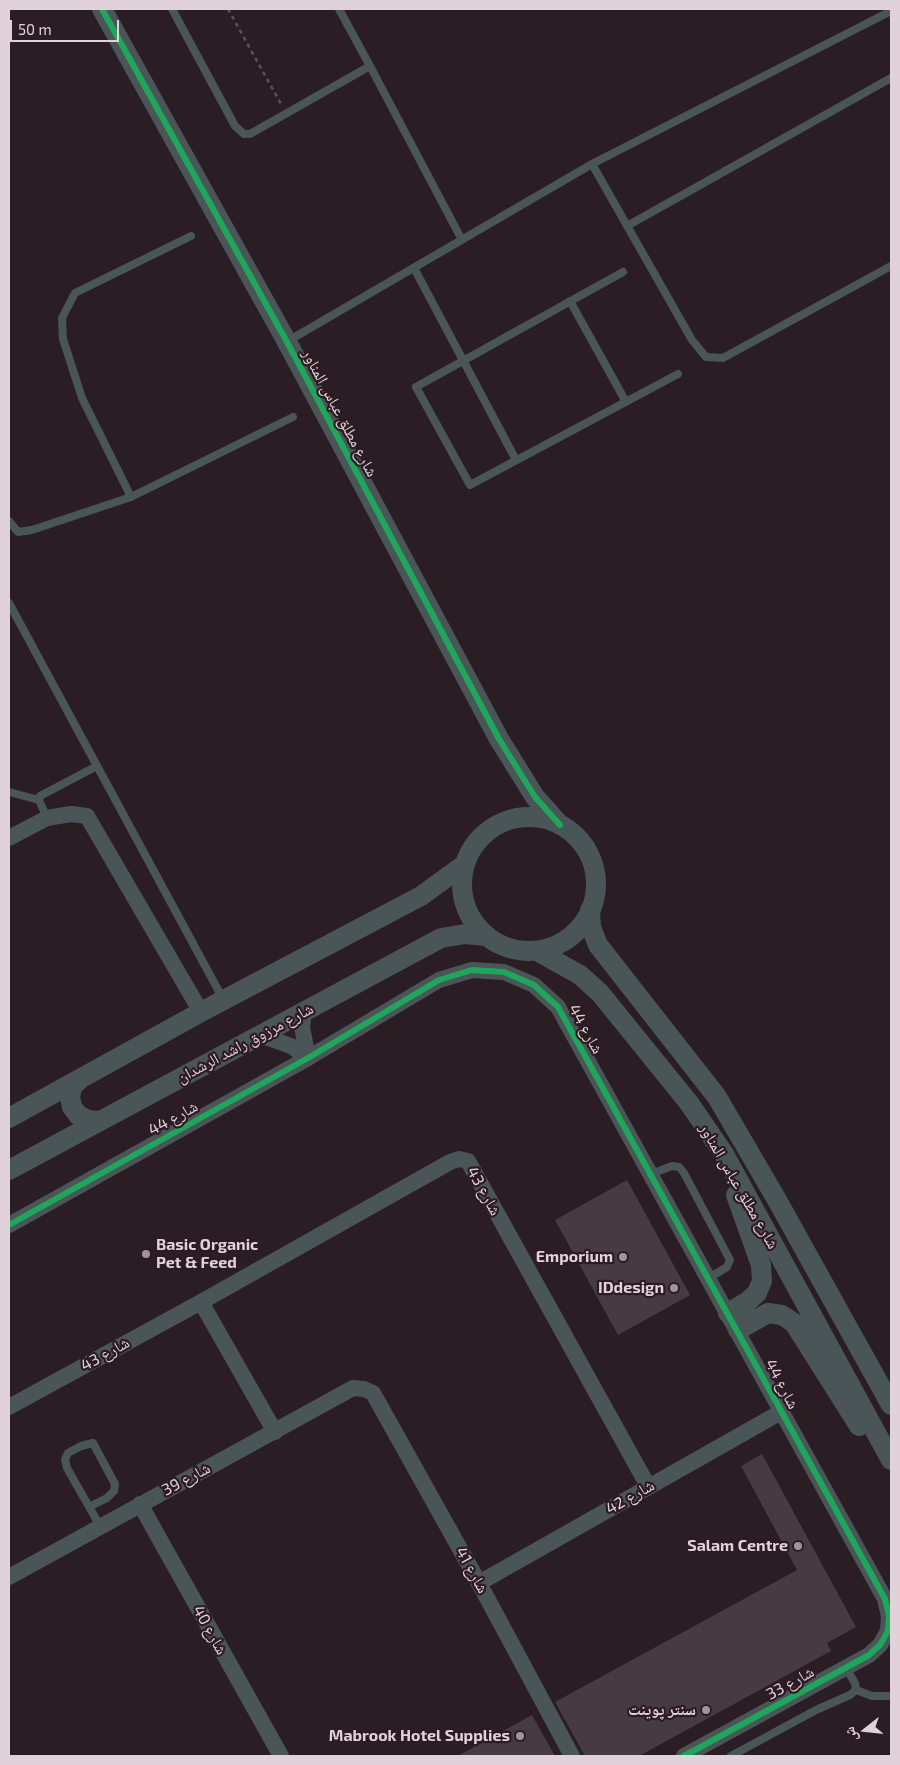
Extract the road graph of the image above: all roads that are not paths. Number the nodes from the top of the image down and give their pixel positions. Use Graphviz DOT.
graph roads {
  1 [pos="102,9"];
  2 [pos="172,9"];
  3 [pos="340,9"];
  4 [pos="891,11"];
  5 [pos="370,66"];
  6 [pos="891,78"];
  7 [pos="592,164"];
  8 [pos="627,226"];
  9 [pos="191,236"];
  10 [pos="462,240"];
  11 [pos="891,266"];
  12 [pos="414,268"];
  13 [pos="623,272"];
  14 [pos="570,301"];
  15 [pos="287,342"];
  16 [pos="463,360"];
  17 [pos="678,374"];
  18 [pos="626,402"];
  19 [pos="293,416"];
  20 [pos="516,460"];
  21 [pos="131,498"];
  22 [pos="9,521"];
  23 [pos="9,603"];
  24 [pos="96,766"];
  25 [pos="9,792"];
  26 [pos="38,800"];
  27 [pos="47,818"];
  28 [pos="560,825"];
  29 [pos="9,838"];
  30 [pos="465,864"];
  31 [pos="590,910"];
  32 [pos="486,936"];
  33 [pos="537,951"];
  34 [pos="224,1000"];
  35 [pos="201,1012"];
  36 [pos="304,1012"];
  37 [pos="260,1035"];
  38 [pos="308,1058"];
  39 [pos="79,1080"];
  40 [pos="9,1118"];
  41 [pos="98,1121"];
  42 [pos="724,1154"];
  43 [pos="9,1170"];
  44 [pos="651,1174"];
  45 [pos="9,1225"];
  46 [pos="709,1278"];
  47 [pos="201,1302"];
  48 [pos="728,1312"];
  49 [pos="738,1330"];
  50 [pos="364,1389"];
  51 [pos="891,1405"];
  52 [pos="9,1407"];
  53 [pos="781,1412"];
  54 [pos="275,1432"];
  55 [pos="891,1460"];
  56 [pos="891,1468"];
  57 [pos="648,1486"];
  58 [pos="140,1504"];
  59 [pos="89,1507"];
  60 [pos="100,1526"];
  61 [pos="9,1577"];
  62 [pos="479,1583"];
  63 [pos="889,1616"];
  64 [pos="846,1668"];
  65 [pos="856,1690"];
  66 [pos="891,1696"];
  67 [pos="281,1756"];
  68 [pos="572,1756"];
  69 [pos="684,1756"];
  70 [pos="731,1756"];
  1 -- 15 [label="street, شارع مطلق عباس المناور"];
  2 -- 5 [label="lane"];
  3 -- 5 [label="lane"];
  4 -- 7 [label="lane"];
  5 -- 10 [label="lane"];
  6 -- 8 [label="lane"];
  7 -- 8 [label="lane"];
  7 -- 10 [label="lane"];
  8 -- 11 [label="lane"];
  9 -- 21 [label="lane"];
  10 -- 12 [label="lane"];
  12 -- 15 [label="lane"];
  12 -- 16 [label="lane"];
  13 -- 14 [label="lane"];
  14 -- 16 [label="lane"];
  14 -- 18 [label="lane"];
  15 -- 28 [label="street, شارع مطلق عباس المناور"];
  16 -- 20 [label="lane"];
  16 -- 20 [label="lane"];
  17 -- 18 [label="lane"];
  18 -- 20 [label="lane"];
  19 -- 21 [label="lane"];
  21 -- 22 [label="lane"];
  23 -- 24 [label="lane"];
  24 -- 26 [label="lane"];
  24 -- 34 [label="lane"];
  25 -- 26 [label="lane"];
  26 -- 27 [label="lane"];
  27 -- 29 [label="street"];
  27 -- 35 [label="street"];
  28 -- 30 [label="street"];
  28 -- 31 [label="street"];
  30 -- 32 [label="street"];
  30 -- 34 [label="street"];
  31 -- 33 [label="street"];
  31 -- 51 [label="street, شارع مطلق عباس المناور"];
  32 -- 33 [label="street"];
  32 -- 36 [label="street, شارع مرزوق راشد الرشدان"];
  33 -- 42 [label="street, شارع مطلق عباس المناور"];
  34 -- 35 [label="street"];
  35 -- 39 [label="street"];
  36 -- 37 [label="street, شارع مرزوق راشد الرشدان"];
  36 -- 38 [label="street"];
  37 -- 38 [label="street"];
  37 -- 41 [label="street, شارع مرزوق راشد الرشدان"];
  38 -- 44 [label="street, شارع 44"];
  38 -- 45 [label="street, شارع 44"];
  39 -- 40 [label="street"];
  39 -- 41 [label="street"];
  41 -- 43 [label="street, شارع مرزوق راشد الرشدان"];
  42 -- 48 [label="street"];
  42 -- 55 [label="street, شارع مطلق عباس المناور"];
  44 -- 46 [label="street, شارع 44"];
  44 -- 46 [label="lane"];
  46 -- 48 [label="street, شارع 44"];
  47 -- 52 [label="street, شارع 43"];
  47 -- 54 [label="street"];
  47 -- 57 [label="street, شارع 43"];
  48 -- 49 [label="street, شارع 44"];
  49 -- 53 [label="street, شارع 44"];
  49 -- 56 [label="street"];
  50 -- 54 [label="street, شارع 39"];
  50 -- 62 [label="street, شارع 41"];
  53 -- 57 [label="street, شارع 42"];
  53 -- 63 [label="street, شارع 44"];
  54 -- 58 [label="street, شارع 39"];
  57 -- 62 [label="street, شارع 42"];
  58 -- 60 [label="street, شارع 39"];
  58 -- 67 [label="street, شارع 40"];
  59 -- 59 [label="lane"];
  59 -- 60 [label="lane"];
  60 -- 61 [label="street, شارع 39"];
  62 -- 68 [label="street, شارع 41"];
  63 -- 64 [label="street, شارع 33"];
  64 -- 65 [label="lane"];
  64 -- 69 [label="street, شارع 33"];
  65 -- 66 [label="lane"];
  65 -- 70 [label="lane"];
}
